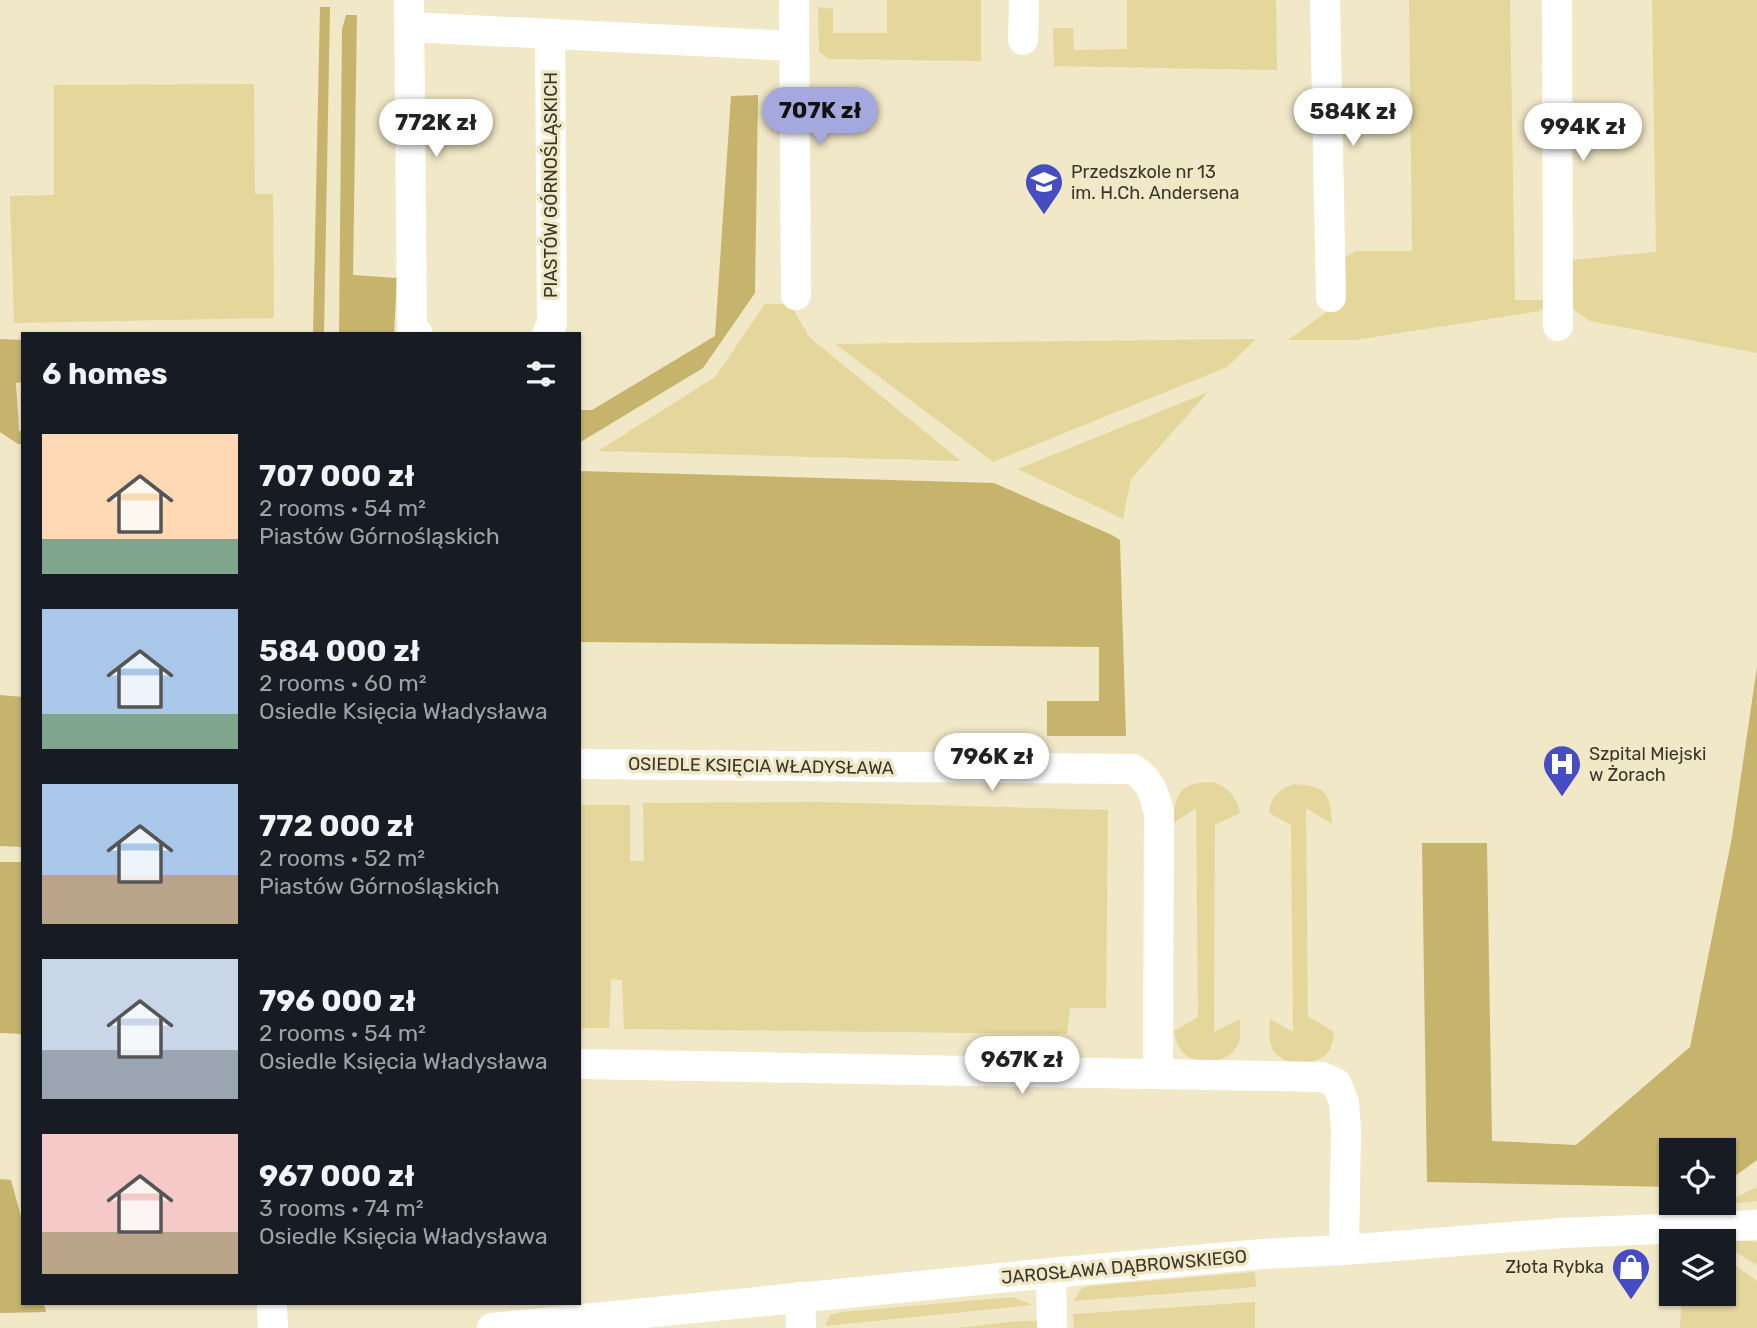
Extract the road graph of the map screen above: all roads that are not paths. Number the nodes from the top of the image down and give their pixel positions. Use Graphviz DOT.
graph roads {
  1 [pos="794,0"];
  2 [pos="1024,0"];
  3 [pos="1325,0"];
  4 [pos="1557,0"];
  5 [pos="410,13"];
  6 [pos="550,34"];
  7 [pos="1023,40"];
  8 [pos="794,46"];
  9 [pos="796,295"];
  10 [pos="1331,297"];
  11 [pos="1558,326"];
  12 [pos="415,332"];
  13 [pos="548,332"];
  14 [pos="581,764"];
  15 [pos="581,1064"];
  16 [pos="1158,1073"];
  17 [pos="1757,1224"];
  18 [pos="1343,1250"];
  19 [pos="1051,1273"];
  20 [pos="800,1297"];
  21 [pos="272,1305"];
  22 [pos="273,1328"];
  23 [pos="492,1328"];
  24 [pos="801,1328"];
  25 [pos="1052,1328"];
  1 -- 8 [label="street"];
  2 -- 7 [label="street"];
  3 -- 10 [label="street"];
  4 -- 11 [label="street"];
  5 -- 6 [label="street"];
  5 -- 12 [label="street"];
  6 -- 8 [label="street"];
  6 -- 13 [label="street, PIASTÓW GÓRNOŚLĄSKICH"];
  8 -- 9 [label="street"];
  14 -- 16 [label="street, OSIEDLE KSIĘCIA WŁADYSŁAWA"];
  15 -- 16 [label="street"];
  16 -- 18 [label="street"];
  17 -- 18 [label="street, JAROSŁAWA DĄBROWSKIEGO"];
  18 -- 19 [label="street, JAROSŁAWA DĄBROWSKIEGO"];
  19 -- 20 [label="street, JAROSŁAWA DĄBROWSKIEGO"];
  19 -- 25 [label="street"];
  20 -- 23 [label="street, JAROSŁAWA DĄBROWSKIEGO"];
  20 -- 24 [label="street"];
  21 -- 22 [label="street"];
}
